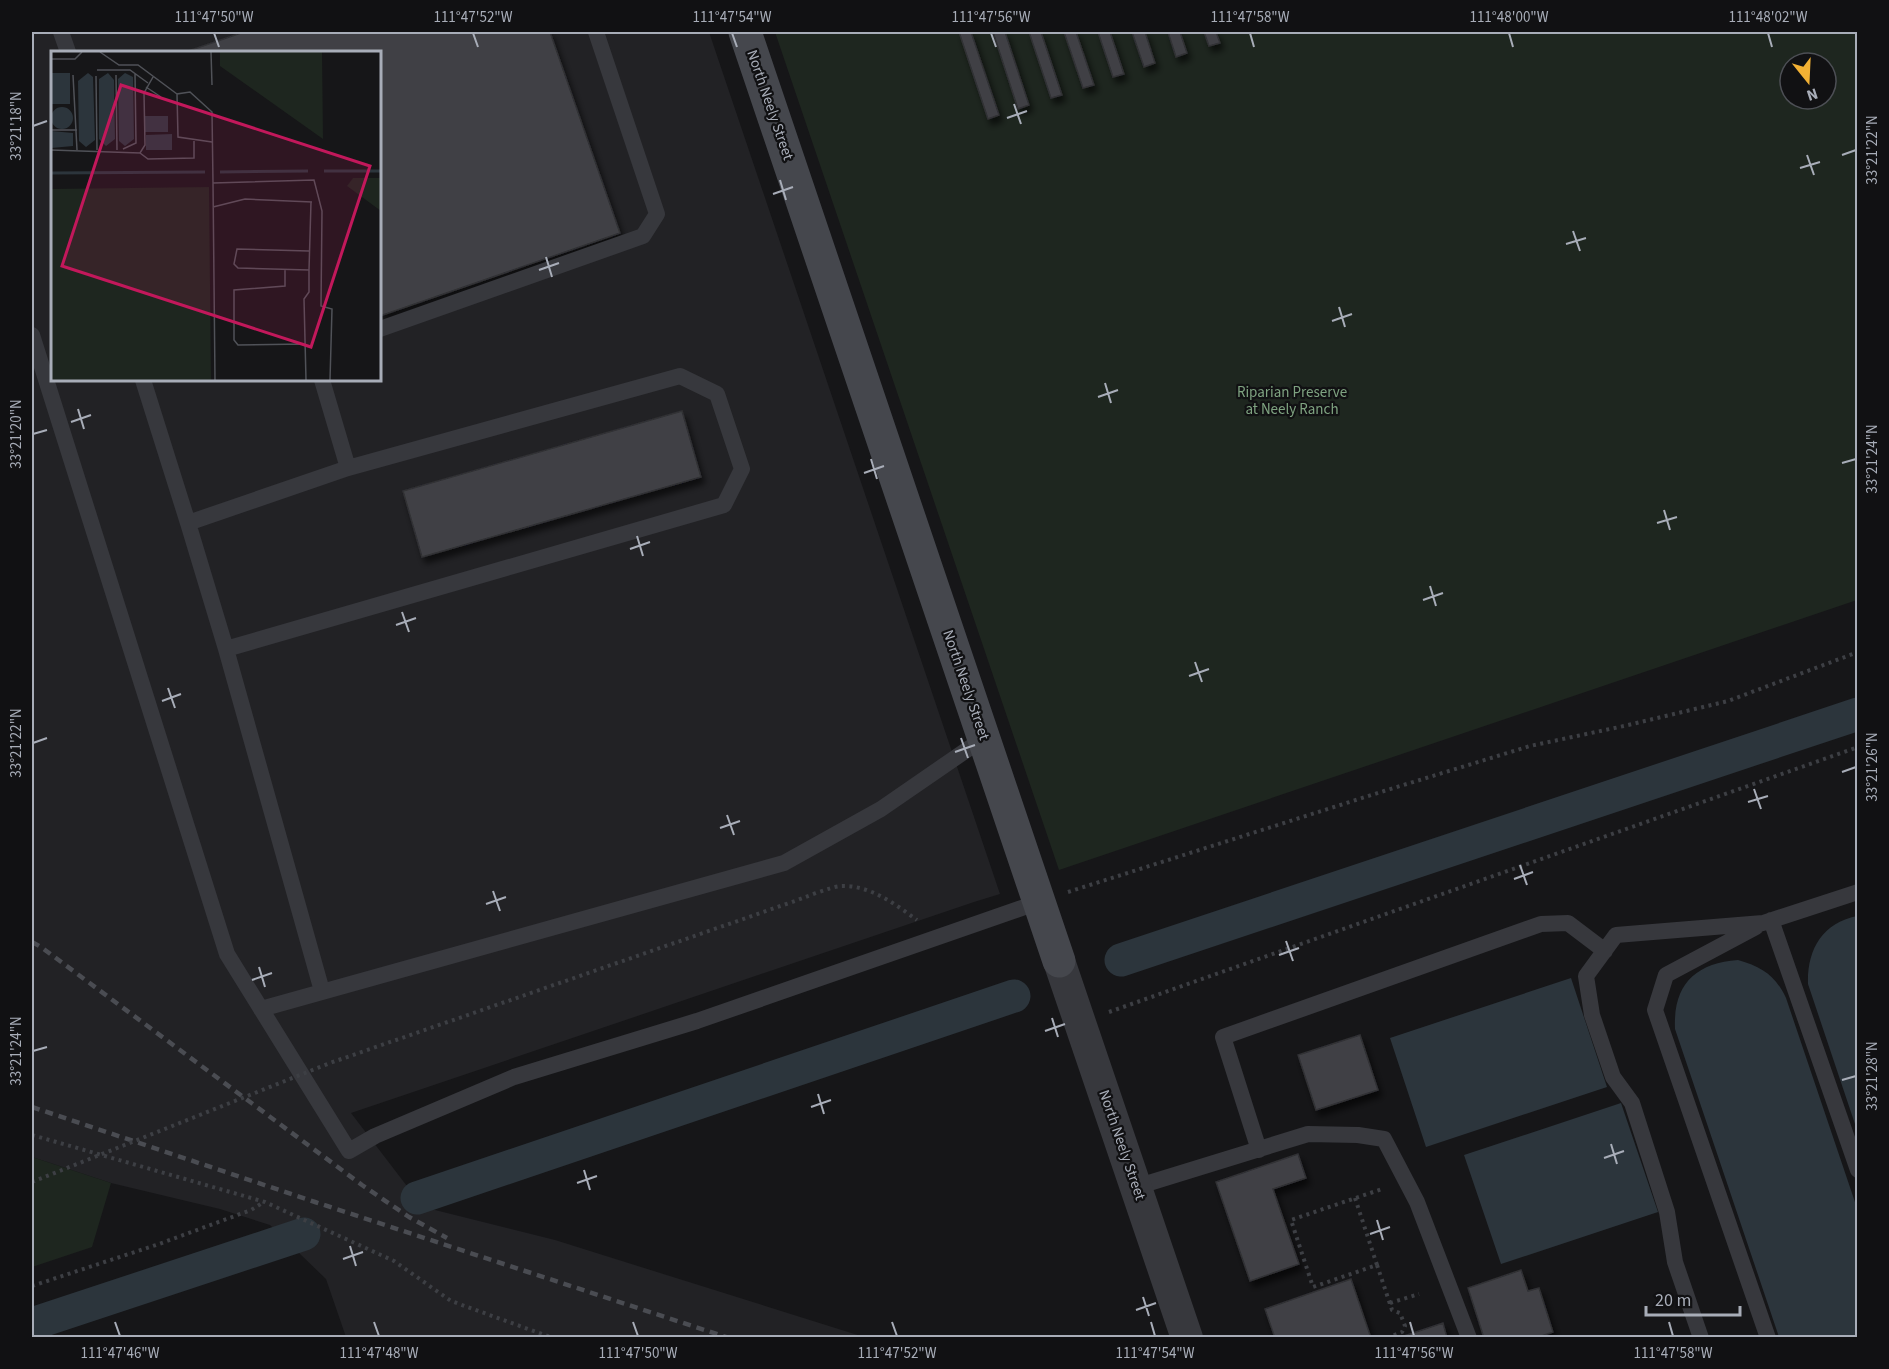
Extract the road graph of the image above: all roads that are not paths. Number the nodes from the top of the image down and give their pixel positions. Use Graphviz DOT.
graph roads {
  1 [pos="61,32"];
  2 [pos="596,32"];
  3 [pos="745,32"];
  4 [pos="69,51"];
  5 [pos="381,329"];
  6 [pos="32,335"];
  7 [pos="143,381"];
  8 [pos="322,381"];
  9 [pos="348,468"];
  10 [pos="188,523"];
  11 [pos="226,649"];
  12 [pos="984,738"];
  13 [pos="1857,892"];
  14 [pos="1039,902"];
  15 [pos="1767,922"];
  16 [pos="1605,951"];
  17 [pos="1059,961"];
  18 [pos="322,991"];
  19 [pos="261,1008"];
  20 [pos="1259,1150"];
  21 [pos="1857,1170"];
  22 [pos="1136,1187"];
  23 [pos="1187,1338"];
  24 [pos="1469,1338"];
  25 [pos="1701,1338"];
  26 [pos="1768,1338"];
  1 -- 4 [label="lane"];
  2 -- 5 [label="lane"];
  3 -- 12 [label="street, North Neely Street"];
  6 -- 19 [label="lane"];
  7 -- 10 [label="lane"];
  8 -- 9 [label="lane"];
  9 -- 10 [label="lane"];
  9 -- 11 [label="lane"];
  10 -- 11 [label="lane"];
  11 -- 18 [label="lane"];
  12 -- 14 [label="street, North Neely Street"];
  12 -- 18 [label="lane"];
  13 -- 15 [label="lane"];
  14 -- 17 [label="street, North Neely Street"];
  14 -- 19 [label="lane"];
  15 -- 16 [label="lane"];
  15 -- 21 [label="lane"];
  15 -- 26 [label="lane"];
  16 -- 20 [label="lane"];
  16 -- 25 [label="lane"];
  17 -- 22 [label="street, North Neely Street"];
  18 -- 19 [label="lane"];
  20 -- 22 [label="lane"];
  20 -- 24 [label="lane"];
  22 -- 23 [label="street, North Neely Street"];
}
